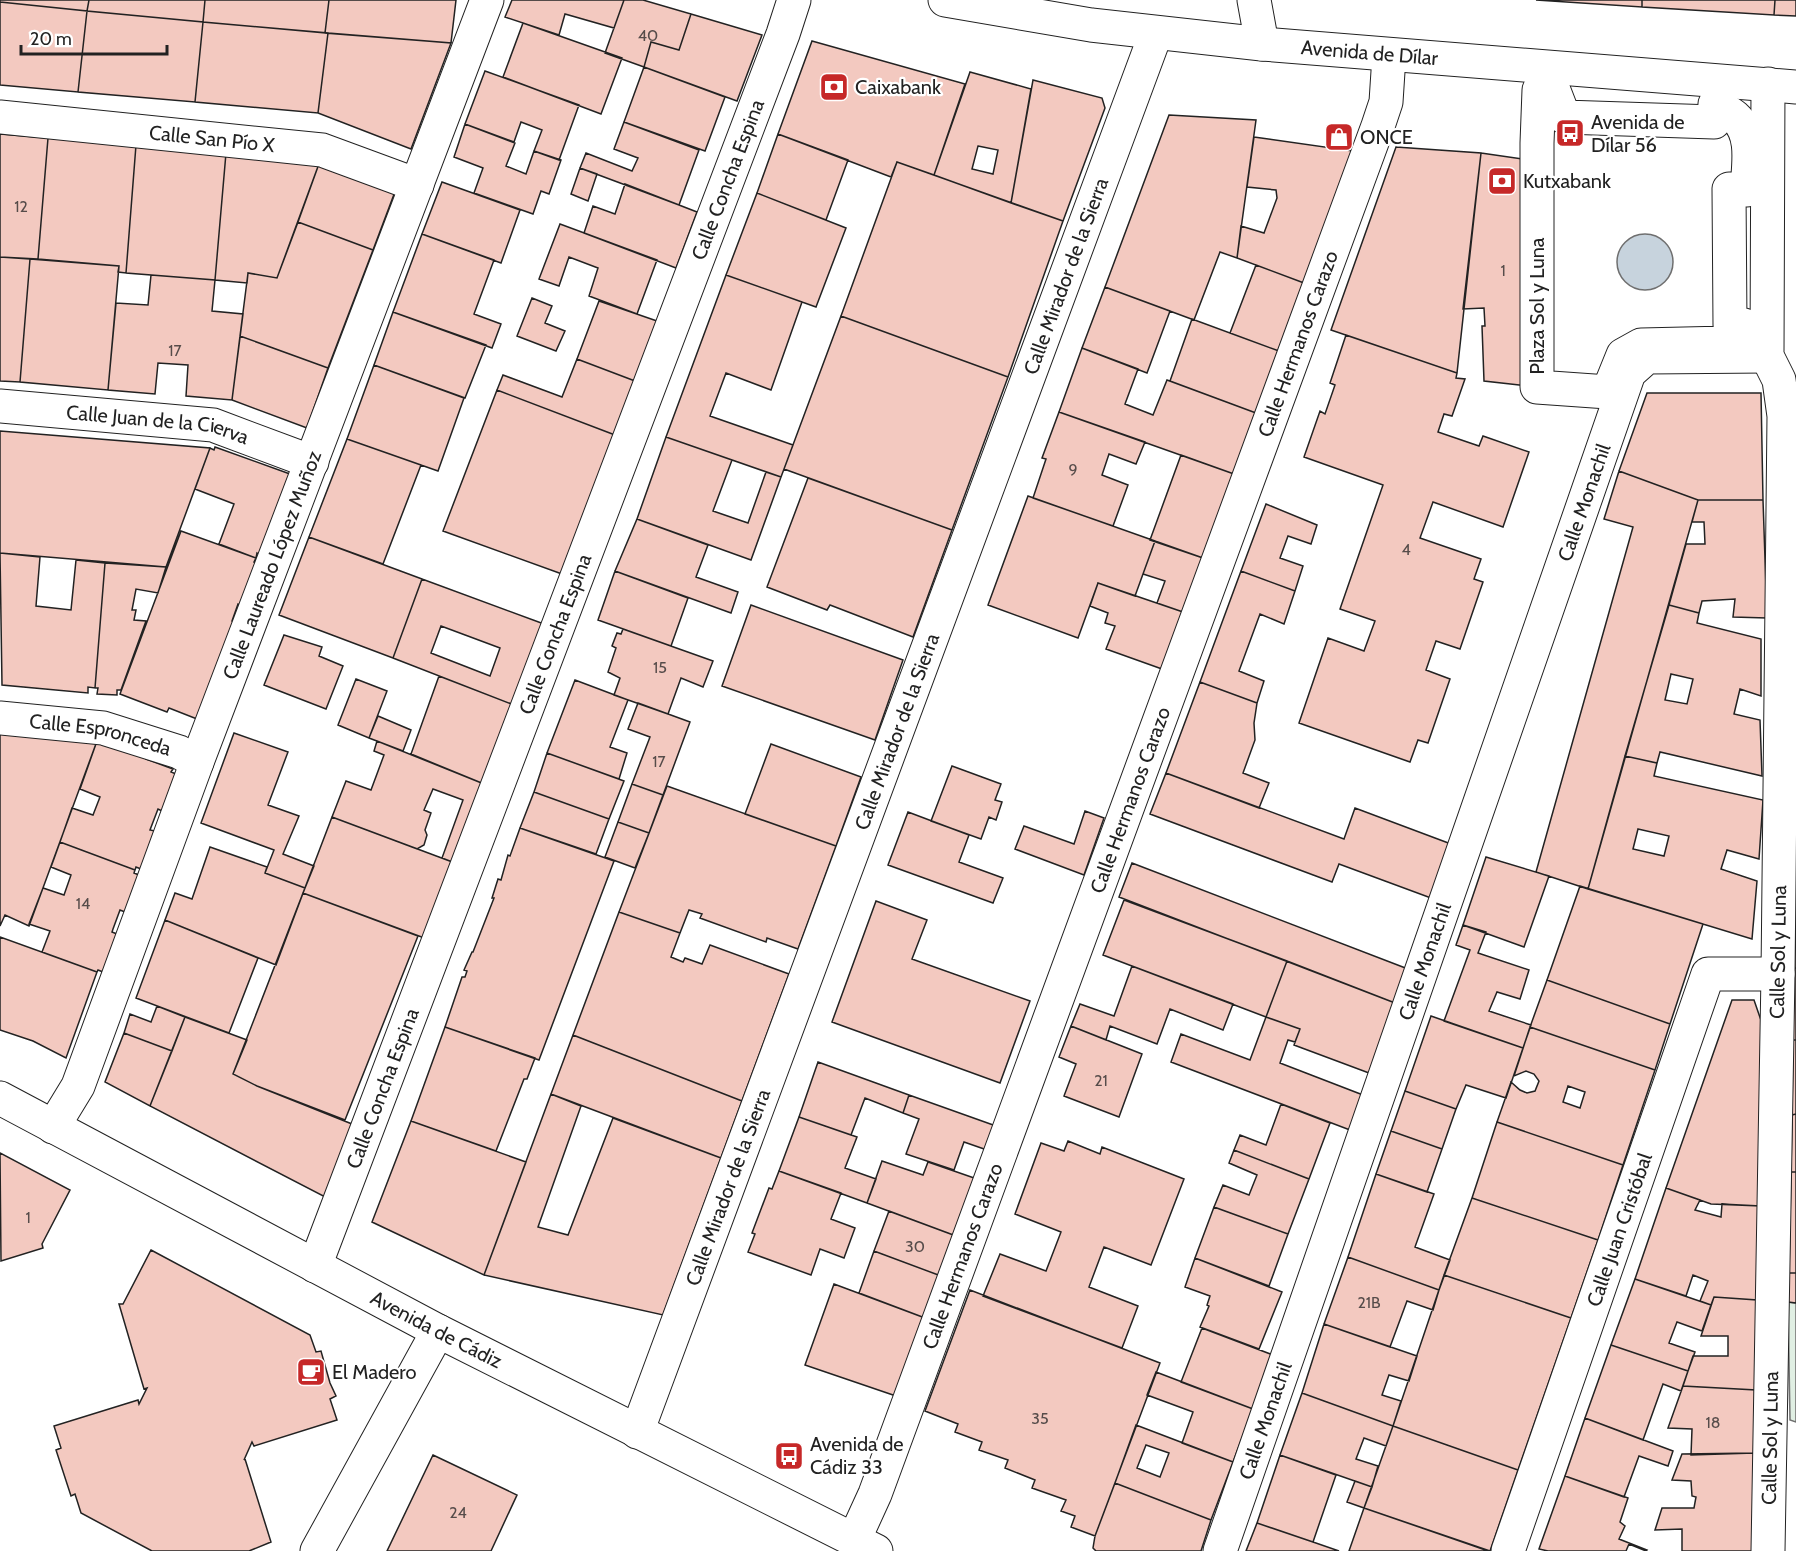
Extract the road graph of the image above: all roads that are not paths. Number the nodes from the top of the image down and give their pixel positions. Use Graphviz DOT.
graph roads {
  1 [pos="488,0"];
  2 [pos="794,0"];
  3 [pos="945,0"];
  4 [pos="1254,0"];
  5 [pos="1156,33"];
  6 [pos="1262,45"];
  7 [pos="1389,56"];
  8 [pos="1782,86"];
  9 [pos="0,117"];
  10 [pos="1564,117"];
  11 [pos="417,185"];
  12 [pos="1767,356"];
  13 [pos="0,406"];
  14 [pos="312,462"];
  15 [pos="0,718"];
  16 [pos="198,762"];
  17 [pos="1778,974"];
  18 [pos="0,1098"];
  19 [pos="53,1127"];
  20 [pos="315,1266"];
  21 [pos="438,1331"];
  22 [pos="637,1432"];
  23 [pos="865,1545"];
  24 [pos="317,1551"];
  25 [pos="1220,1551"];
  26 [pos="1508,1551"];
  27 [pos="1768,1551"];
  1 -- 11 [label="street, Calle Laureado López Muñoz"];
  2 -- 20 [label="street, Calle Concha Espina"];
  3 -- 5 [label="street, Avenida de Dílar"];
  4 -- 6 [label="street"];
  5 -- 6 [label="street, Avenida de Dílar"];
  5 -- 22 [label="street, Calle Mirador de la Sierra"];
  6 -- 7 [label="street, Avenida de Dílar"];
  7 -- 8 [label="street, Avenida de Dílar"];
  7 -- 23 [label="street, Calle Hermanos Carazo"];
  8 -- 12 [label="street"];
  9 -- 11 [label="street, Calle San Pío X"];
  10 -- 10 [label="street, Plaza Sol y Luna"];
  11 -- 14 [label="street, Calle Laureado López Muñoz"];
  12 -- 17 [label="street, Calle Sol y Luna"];
  12 -- 25 [label="street, Calle Monachil"];
  13 -- 14 [label="street, Calle Juan de la Cierva"];
  14 -- 16 [label="street, Calle Laureado López Muñoz"];
  15 -- 16 [label="street, Calle Espronceda"];
  16 -- 19 [label="street, Calle Laureado López Muñoz"];
  17 -- 26 [label="street, Calle Juan Cristóbal"];
  17 -- 27 [label="street, Calle Sol y Luna"];
  18 -- 19 [label="street, Avenida de Cádiz"];
  19 -- 20 [label="street, Avenida de Cádiz"];
  20 -- 21 [label="street, Avenida de Cádiz"];
  21 -- 22 [label="street, Avenida de Cádiz"];
  21 -- 24 [label="street"];
  22 -- 23 [label="street, Avenida de Cádiz"];
}
